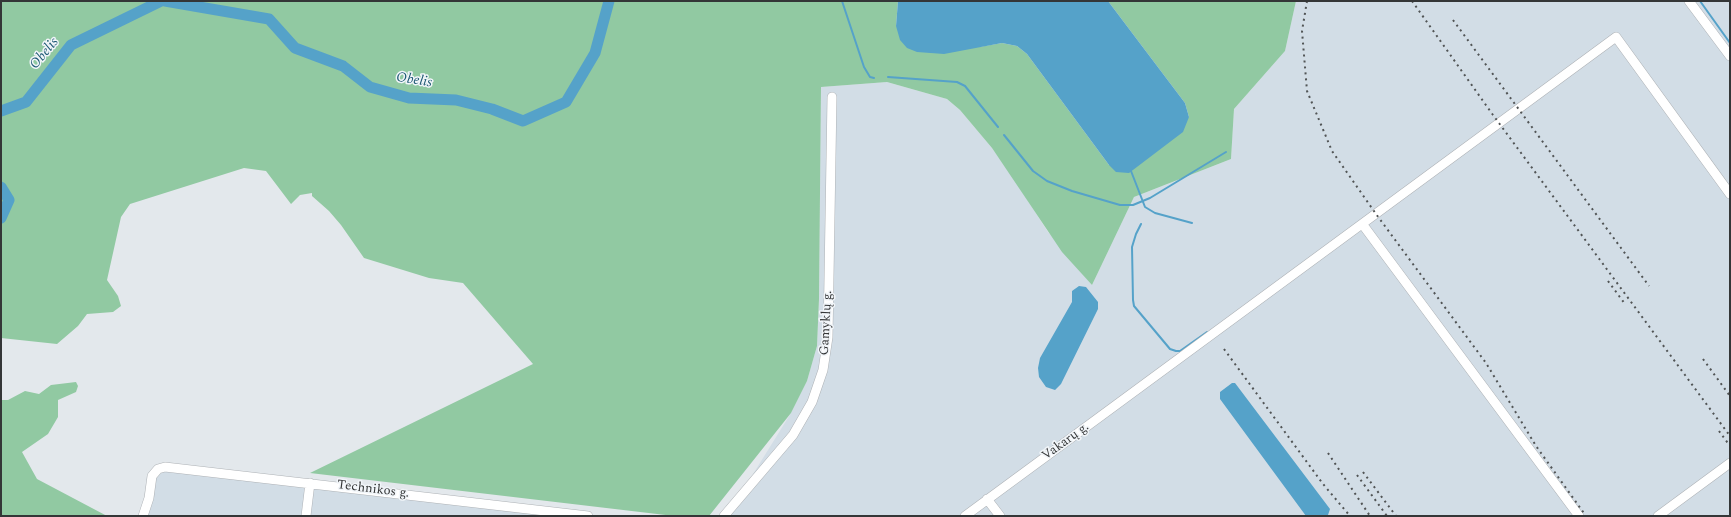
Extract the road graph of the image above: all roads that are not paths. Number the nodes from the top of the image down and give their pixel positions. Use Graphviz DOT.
graph roads {
  1 [pos="1690,1"];
  2 [pos="1730,56"];
  3 [pos="832,97"];
  4 [pos="1730,194"];
  5 [pos="1363,224"];
  6 [pos="1730,463"];
  7 [pos="310,483"];
  8 [pos="987,499"];
  9 [pos="143,516"];
  10 [pos="306,516"];
  11 [pos="588,516"];
  12 [pos="724,516"];
  13 [pos="964,516"];
  14 [pos="1000,516"];
  15 [pos="1579,516"];
  16 [pos="1658,516"];
  1 -- 2 [label="street"];
  3 -- 12 [label="street, Gamyklų g."];
  4 -- 5 [label="street, Vakarų g."];
  5 -- 8 [label="street, Vakarų g."];
  5 -- 15 [label="street"];
  6 -- 16 [label="street"];
  7 -- 9 [label="street, Technikos g."];
  7 -- 10 [label="street"];
  7 -- 11 [label="street, Technikos g."];
  8 -- 13 [label="street, Vakarų g."];
  8 -- 14 [label="street"];
}
